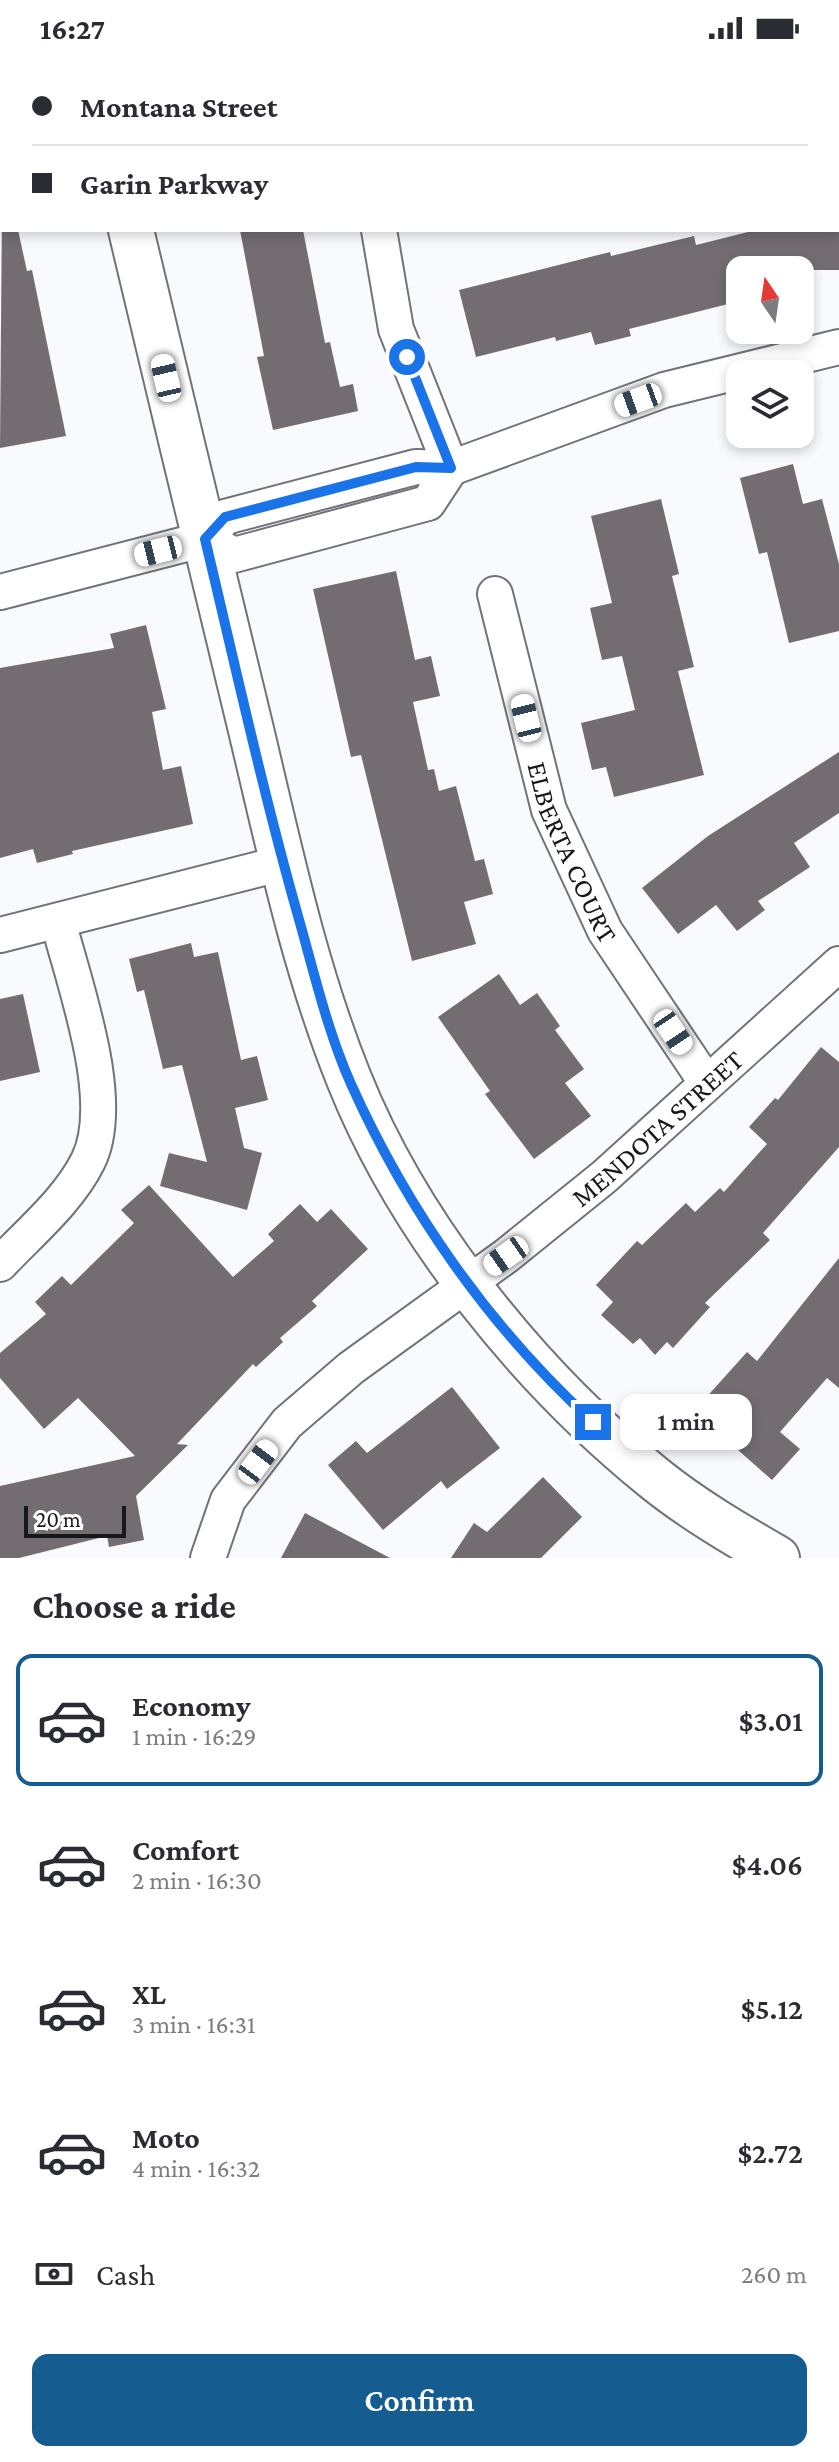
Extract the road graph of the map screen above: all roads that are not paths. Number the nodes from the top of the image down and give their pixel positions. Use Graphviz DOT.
graph roads {
  1 [pos="131,232"];
  2 [pos="379,232"];
  3 [pos="839,347"];
  4 [pos="451,468"];
  5 [pos="205,539"];
  6 [pos="0,592"];
  7 [pos="495,594"];
  8 [pos="283,863"];
  9 [pos="58,921"];
  10 [pos="0,935"];
  11 [pos="839,964"];
  12 [pos="706,1082"];
  13 [pos="0,1264"];
  14 [pos="467,1285"];
  15 [pos="208,1558"];
  16 [pos="777,1558"];
  1 -- 5 [label="street"];
  2 -- 4 [label="street"];
  3 -- 4 [label="street"];
  4 -- 5 [label="street"];
  5 -- 6 [label="street"];
  5 -- 8 [label="street"];
  7 -- 12 [label="street, ELBERTA COURT"];
  8 -- 9 [label="street"];
  8 -- 14 [label="street"];
  9 -- 10 [label="street"];
  9 -- 13 [label="street"];
  11 -- 12 [label="street, MENDOTA STREET"];
  12 -- 14 [label="street, MENDOTA STREET"];
  14 -- 15 [label="street, MENDOTA STREET"];
  14 -- 16 [label="street"];
}
